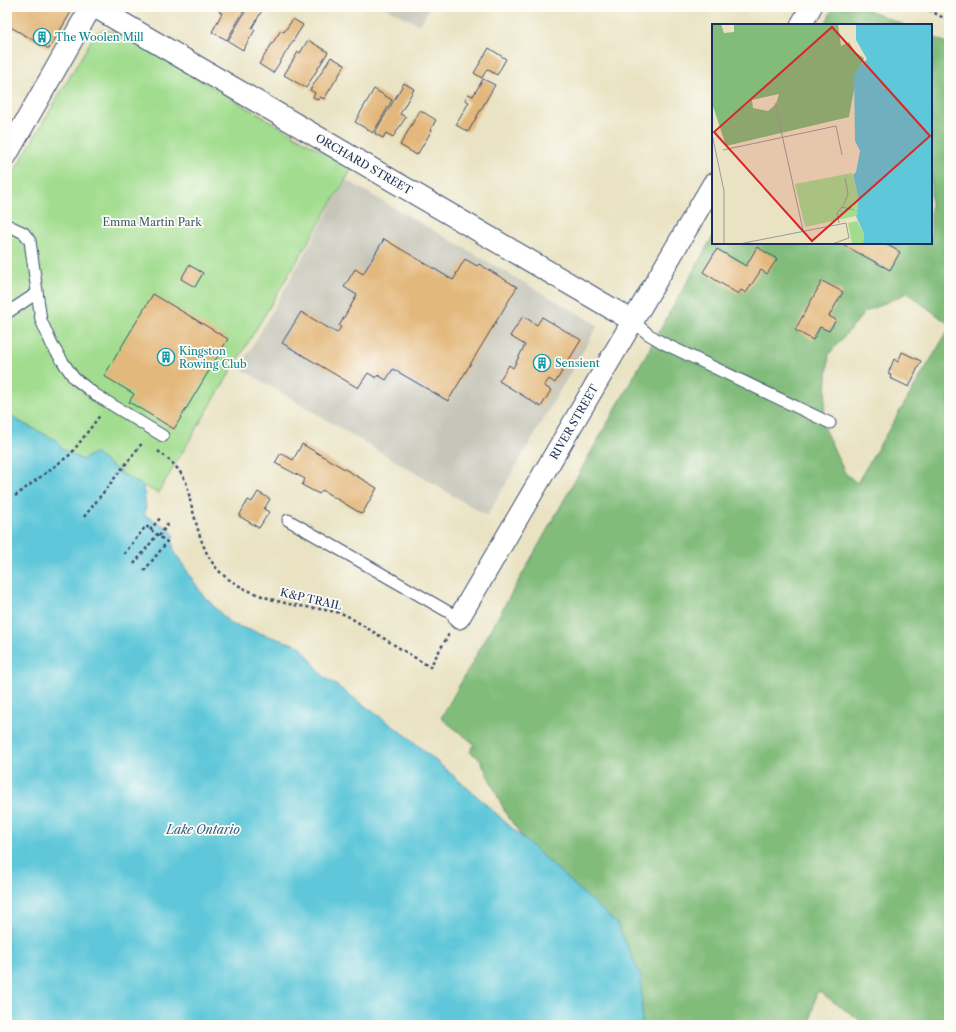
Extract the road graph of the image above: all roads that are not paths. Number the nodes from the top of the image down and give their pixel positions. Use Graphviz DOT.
graph roads {
  1 [pos="91,7"];
  2 [pos="95,7"];
  3 [pos="811,7"];
  4 [pos="802,24"];
  5 [pos="7,154"];
  6 [pos="712,186"];
  7 [pos="7,225"];
  8 [pos="37,293"];
  9 [pos="7,313"];
  10 [pos="633,321"];
  11 [pos="830,423"];
  12 [pos="163,436"];
  13 [pos="288,520"];
  14 [pos="459,618"];
  1 -- 5 [label="street"];
  2 -- 10 [label="street, ORCHARD STREET"];
  3 -- 4 [label="street"];
  6 -- 10 [label="street, RIVER STREET"];
  7 -- 8 [label="lane"];
  8 -- 9 [label="lane"];
  8 -- 12 [label="lane"];
  10 -- 11 [label="lane"];
  10 -- 14 [label="street, RIVER STREET"];
  13 -- 14 [label="lane"];
}
